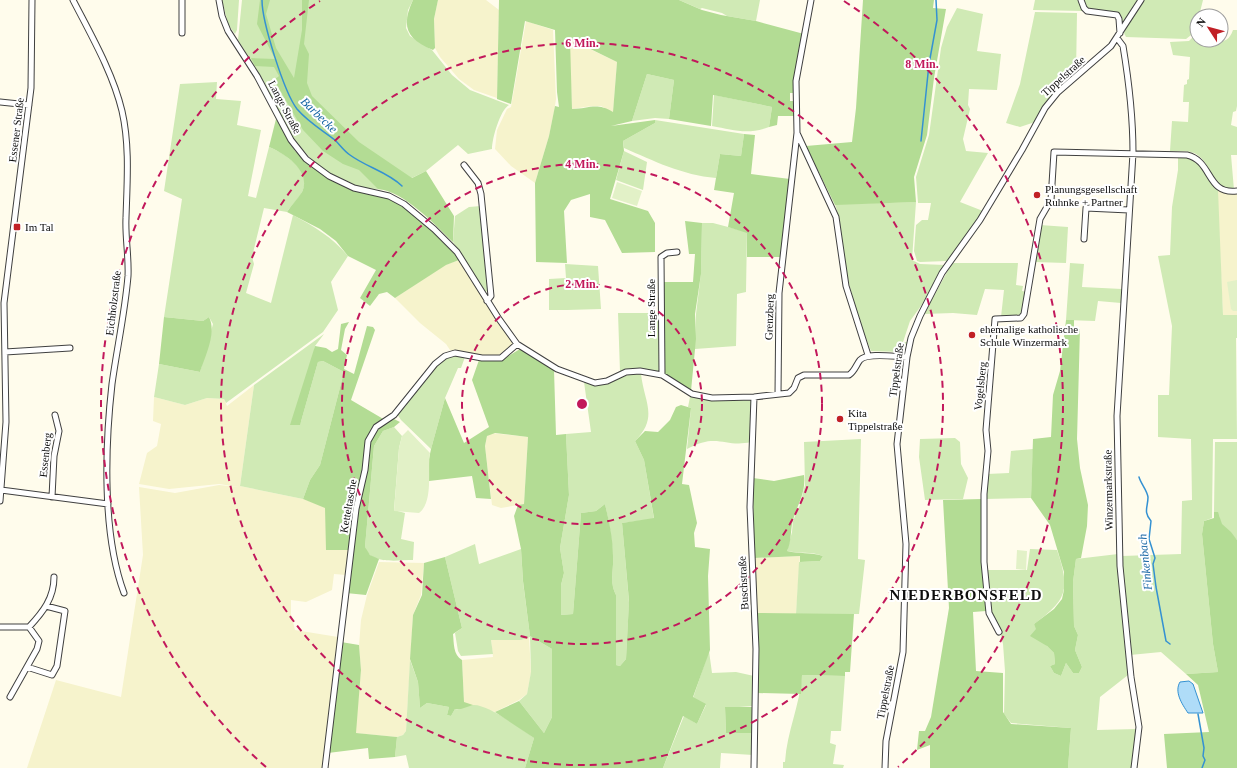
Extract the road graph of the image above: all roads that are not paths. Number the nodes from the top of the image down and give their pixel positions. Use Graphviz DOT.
graph roads {
  1 [pos="32,0"];
  2 [pos="73,0"];
  3 [pos="182,0"];
  4 [pos="219,0"];
  5 [pos="811,0"];
  6 [pos="1081,0"];
  7 [pos="1141,0"];
  8 [pos="182,32"];
  9 [pos="1120,33"];
  10 [pos="1117,38"];
  11 [pos="0,102"];
  12 [pos="29,105"];
  13 [pos="797,133"];
  14 [pos="1133,153"];
  15 [pos="464,164"];
  16 [pos="1237,191"];
  17 [pos="1129,210"];
  18 [pos="1084,239"];
  19 [pos="677,252"];
  20 [pos="0,278"];
  21 [pos="6,278"];
  22 [pos="487,301"];
  23 [pos="517,344"];
  24 [pos="70,348"];
  25 [pos="5,352"];
  26 [pos="868,355"];
  27 [pos="907,357"];
  28 [pos="662,375"];
  29 [pos="778,394"];
  30 [pos="754,397"];
  31 [pos="55,415"];
  32 [pos="1,490"];
  33 [pos="52,497"];
  34 [pos="0,500"];
  35 [pos="108,504"];
  36 [pos="54,577"];
  37 [pos="124,593"];
  38 [pos="46,606"];
  39 [pos="0,627"];
  40 [pos="30,627"];
  41 [pos="999,632"];
  42 [pos="27,668"];
  43 [pos="10,697"];
  44 [pos="325,768"];
  45 [pos="754,768"];
  46 [pos="885,768"];
  47 [pos="1134,768"];
  1 -- 12 [label="street, Essener Straße"];
  2 -- 35 [label="street, Eichholzstraße"];
  3 -- 8 [label="street"];
  4 -- 22 [label="street, Lange Straße"];
  5 -- 13 [label="street, Grenzberg"];
  6 -- 9 [label="street"];
  7 -- 9 [label="street, Tippelstraße"];
  9 -- 10 [label="street, Tippelstraße"];
  10 -- 14 [label="street, Winzermarkstraße"];
  10 -- 27 [label="street, Tippelstraße"];
  11 -- 12 [label="street"];
  12 -- 21 [label="street, Essener Straße"];
  13 -- 26 [label="street, Grenzberg"];
  13 -- 29 [label="street, Grenzberg"];
  14 -- 16 [label="street"];
  14 -- 17 [label="street, Winzermarkstraße"];
  14 -- 41 [label="street, Vogelsberg"];
  15 -- 22 [label="street"];
  17 -- 18 [label="street"];
  17 -- 47 [label="street, Winzermarkstraße"];
  19 -- 28 [label="street, Lange Straße"];
  20 -- 21 [label="street"];
  21 -- 25 [label="street, Essener Straße"];
  22 -- 23 [label="street, Lange Straße"];
  23 -- 28 [label="street, Lange Straße"];
  23 -- 44 [label="street, Ketteltasche"];
  24 -- 25 [label="street"];
  25 -- 32 [label="street, Essener Straße"];
  26 -- 27 [label="street"];
  26 -- 29 [label="street"];
  27 -- 46 [label="street, Tippelstraße"];
  28 -- 30 [label="street, Lange Straße"];
  29 -- 30 [label="street, Lange Straße"];
  30 -- 45 [label="street, Buschstraße"];
  31 -- 33 [label="street, Essenberg"];
  32 -- 33 [label="street"];
  32 -- 34 [label="street, Essener Straße"];
  33 -- 35 [label="street"];
  35 -- 37 [label="street, Eichholzstraße"];
  36 -- 38 [label="street"];
  38 -- 40 [label="street"];
  38 -- 42 [label="street"];
  39 -- 40 [label="street"];
  40 -- 42 [label="street"];
  42 -- 43 [label="street"];
}
